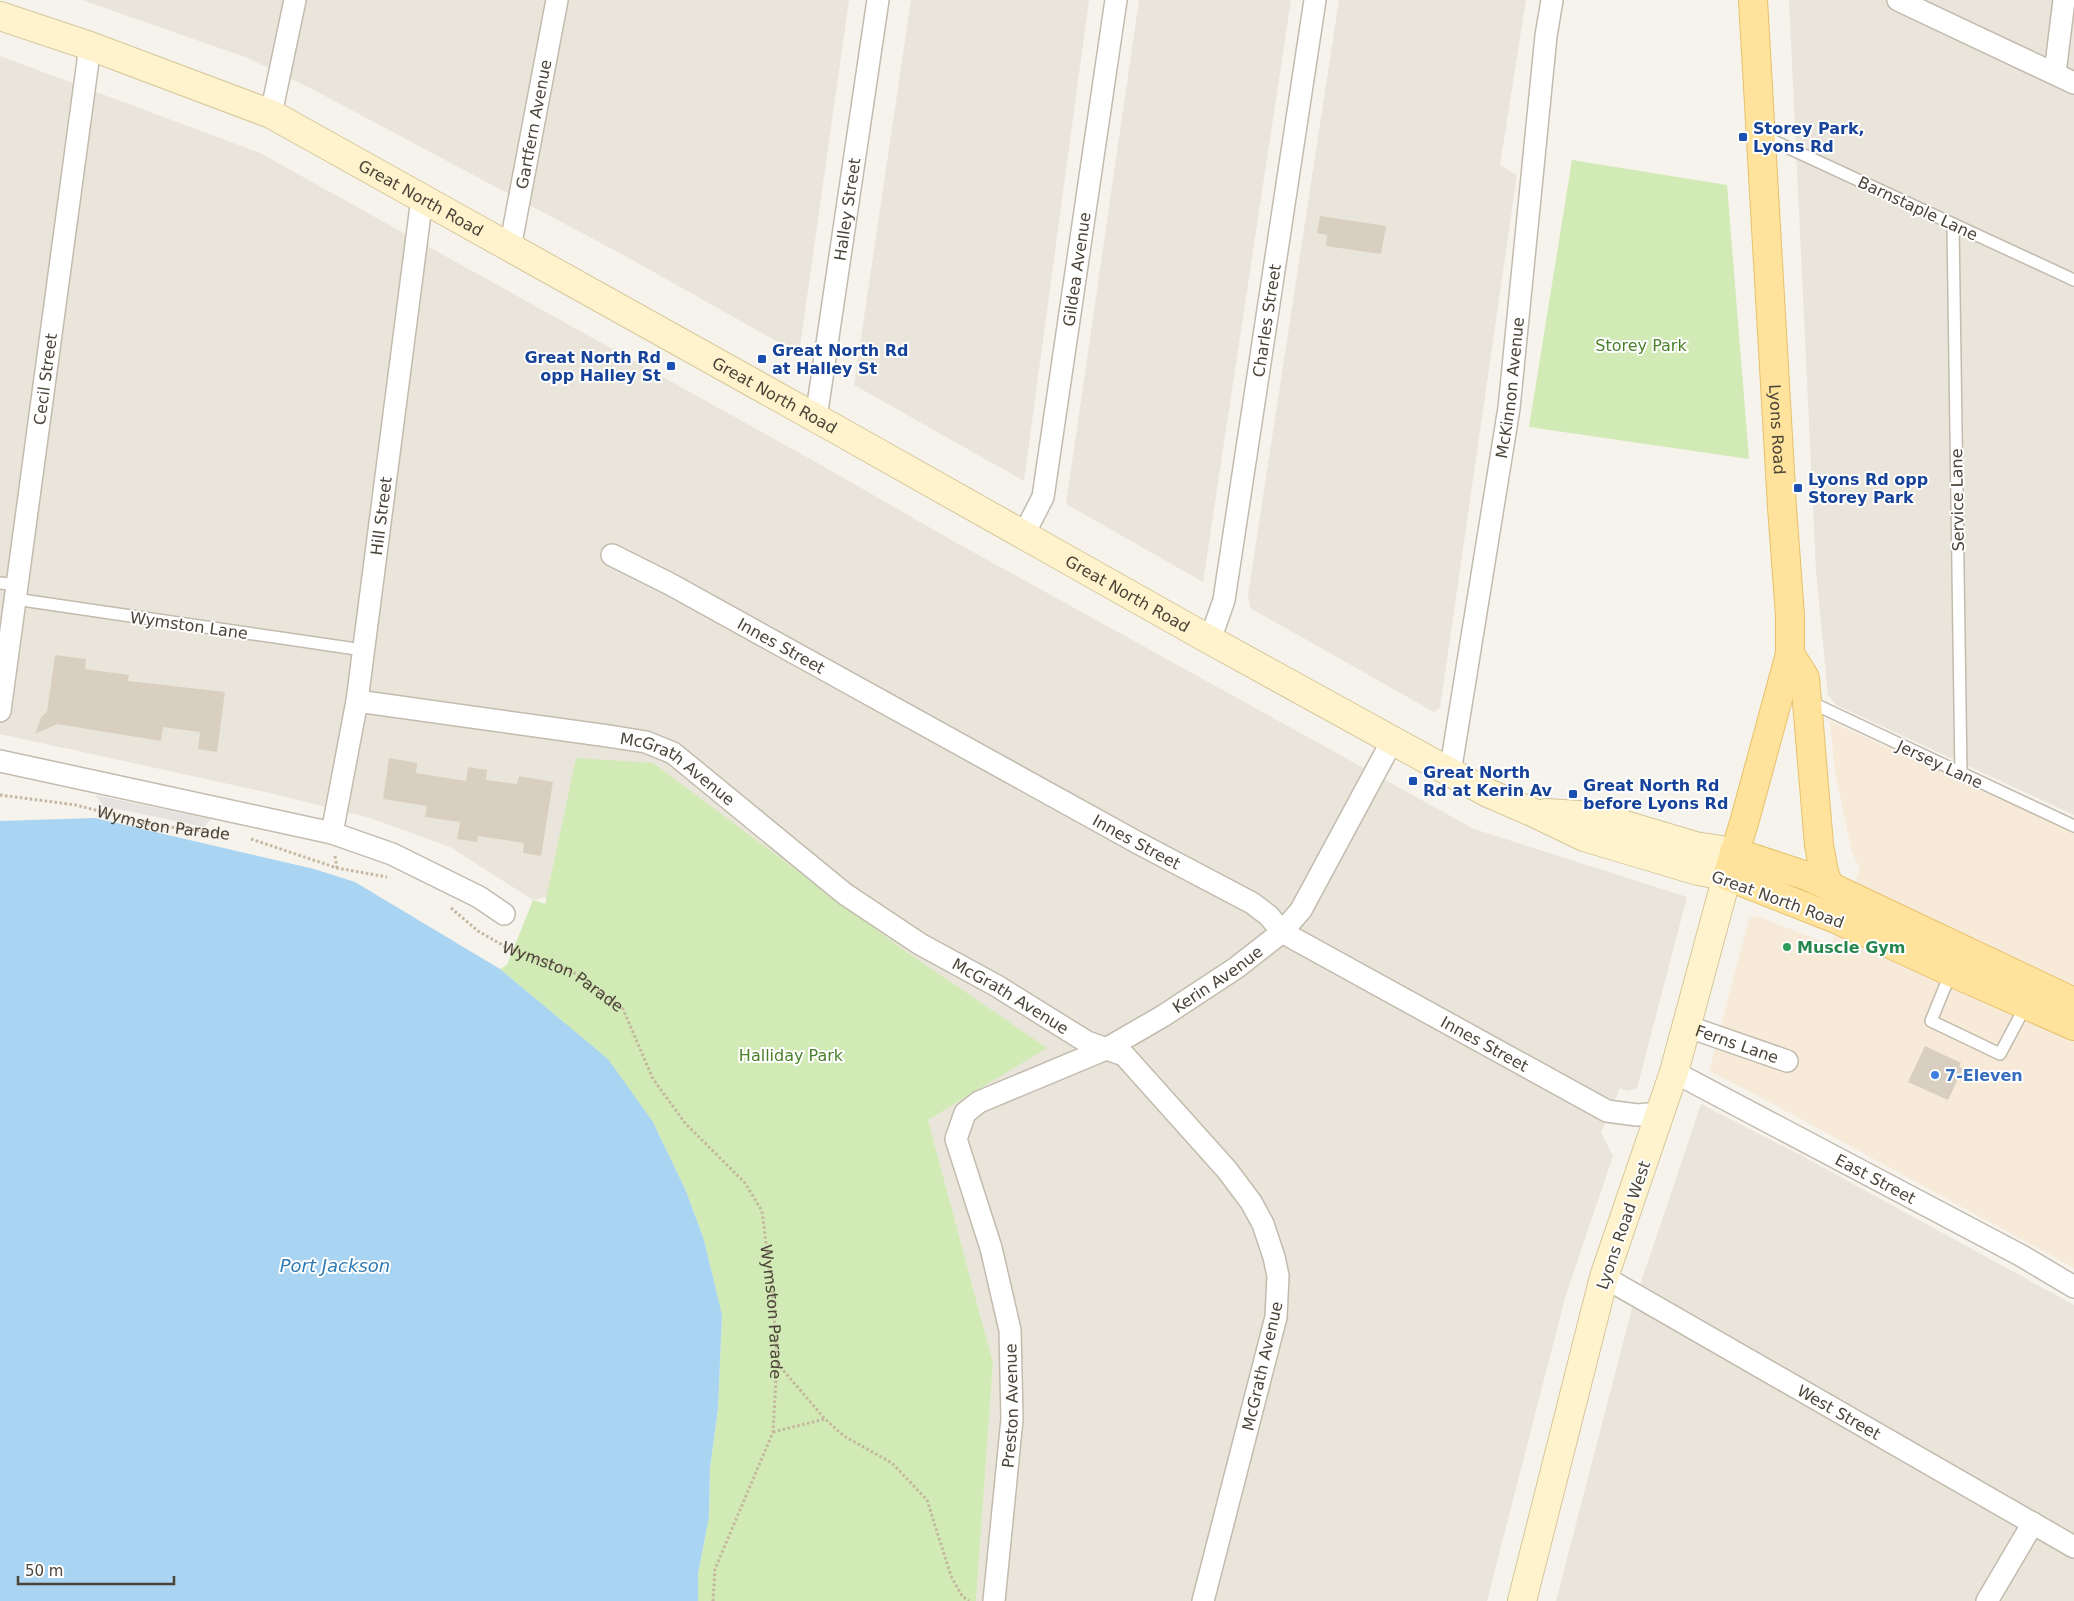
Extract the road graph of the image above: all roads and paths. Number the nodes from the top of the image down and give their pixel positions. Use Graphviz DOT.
graph roads {
  1 [pos="295,0"];
  2 [pos="557,0"];
  3 [pos="878,0"];
  4 [pos="1116,0"];
  5 [pos="1315,0"];
  6 [pos="1552,0"];
  7 [pos="1752,0"];
  8 [pos="1898,0"];
  9 [pos="2064,0"];
  10 [pos="0,16"];
  11 [pos="90,46"];
  12 [pos="2055,73"];
  13 [pos="2074,83"];
  14 [pos="271,114"];
  15 [pos="1761,135"];
  16 [pos="422,198"];
  17 [pos="1953,224"];
  18 [pos="510,248"];
  19 [pos="2074,280"];
  20 [pos="816,418"];
  21 [pos="1024,536"];
  22 [pos="612,556"];
  23 [pos="10,589"];
  24 [pos="1210,640"];
  25 [pos="363,650"];
  26 [pos="1790,654"];
  27 [pos="1807,700"];
  28 [pos="357,701"];
  29 [pos="0,711"];
  30 [pos="1392,740"];
  31 [pos="0,761"];
  32 [pos="1450,773"];
  33 [pos="1962,774"];
  34 [pos="0,795"];
  35 [pos="2074,826"];
  36 [pos="332,833"];
  37 [pos="234,835"];
  38 [pos="243,836"];
  39 [pos="1730,864"];
  40 [pos="394,880"];
  41 [pos="1829,886"];
  42 [pos="450,907"];
  43 [pos="504,914"];
  44 [pos="1282,932"];
  45 [pos="1957,960"];
  46 [pos="2031,994"];
  47 [pos="2074,1002"];
  48 [pos="1686,1026"];
  49 [pos="2074,1026"];
  50 [pos="1106,1049"];
  51 [pos="1788,1060"];
  52 [pos="1674,1072"];
  53 [pos="1661,1113"];
  54 [pos="959,1127"];
  55 [pos="1604,1277"];
  56 [pos="2074,1287"];
  57 [pos="777,1362"];
  58 [pos="825,1419"];
  59 [pos="773,1432"];
  60 [pos="2033,1523"];
  61 [pos="2074,1547"];
  62 [pos="713,1601"];
  63 [pos="969,1601"];
  64 [pos="994,1601"];
  65 [pos="1203,1601"];
  66 [pos="1522,1601"];
  67 [pos="1987,1601"];
  1 -- 14 [label="street"];
  2 -- 18 [label="street, Gartfern Avenue"];
  3 -- 20 [label="street, Halley Street"];
  4 -- 21 [label="street, Gildea Avenue"];
  5 -- 24 [label="street, Charles Street"];
  6 -- 32 [label="street, McKinnon Avenue"];
  7 -- 15 [label="main road, Lyons Road"];
  8 -- 12 [label="street"];
  9 -- 12 [label="street"];
  10 -- 11 [label="main road, Great North Road"];
  11 -- 14 [label="main road, Great North Road"];
  11 -- 23 [label="street, Cecil Street"];
  12 -- 13 [label="street"];
  14 -- 16 [label="main road, Great North Road"];
  15 -- 17 [label="lane, Barnstaple Lane"];
  15 -- 26 [label="main road, Lyons Road"];
  16 -- 18 [label="main road, Great North Road"];
  16 -- 25 [label="street, Hill Street"];
  17 -- 19 [label="lane, Barnstaple Lane"];
  17 -- 33 [label="lane, Service Lane"];
  18 -- 20 [label="main road, Great North Road"];
  20 -- 21 [label="main road, Great North Road"];
  21 -- 24 [label="main road, Great North Road"];
  22 -- 44 [label="street, Innes Street"];
  23 -- 25 [label="lane, Wymston Lane"];
  23 -- 29 [label="street, Cecil Street"];
  24 -- 30 [label="main road, Great North Road"];
  25 -- 28 [label="street, Hill Street"];
  26 -- 27 [label="main road"];
  26 -- 39 [label="main road, Lyons Road"];
  27 -- 33 [label="lane, Jersey Lane"];
  27 -- 41 [label="main road"];
  28 -- 36 [label="street, Hill Street"];
  28 -- 50 [label="street, McGrath Avenue"];
  30 -- 32 [label="main road, Great North Road"];
  30 -- 44 [label="street, Kerin Avenue"];
  31 -- 36 [label="street, Wymston Parade"];
  32 -- 39 [label="main road, Great North Road"];
  33 -- 35 [label="lane, Jersey Lane"];
  34 -- 37 [label="path, Wymston Parade"];
  36 -- 43 [label="street, Wymston Parade"];
  38 -- 40 [label="path, Wymston Parade"];
  39 -- 41 [label="main road, Great North Road"];
  39 -- 45 [label="main road, Great North Road"];
  39 -- 48 [label="main road, Lyons Road West"];
  41 -- 45 [label="main road, Great North Road"];
  42 -- 57 [label="path, Wymston Parade"];
  44 -- 50 [label="street, Kerin Avenue"];
  44 -- 53 [label="street, Innes Street"];
  45 -- 46 [label="main road, Great North Road"];
  45 -- 46 [label="lane"];
  46 -- 47 [label="main road, Great North Road"];
  46 -- 49 [label="main road, Great North Road"];
  48 -- 51 [label="street, Ferns Lane"];
  48 -- 52 [label="main road, Lyons Road West"];
  50 -- 54 [label="street, Kerin Avenue"];
  50 -- 65 [label="street, McGrath Avenue"];
  52 -- 53 [label="main road, Lyons Road West"];
  52 -- 56 [label="street, East Street"];
  53 -- 55 [label="main road, Lyons Road West"];
  54 -- 64 [label="street, Preston Avenue"];
  55 -- 60 [label="street, West Street"];
  55 -- 66 [label="main road, Lyons Road West"];
  57 -- 58 [label="path"];
  57 -- 59 [label="path, Wymston Parade"];
  58 -- 59 [label="path"];
  58 -- 63 [label="path"];
  59 -- 62 [label="path, Wymston Parade"];
  60 -- 61 [label="street, West Street"];
  60 -- 67 [label="street"];
}
